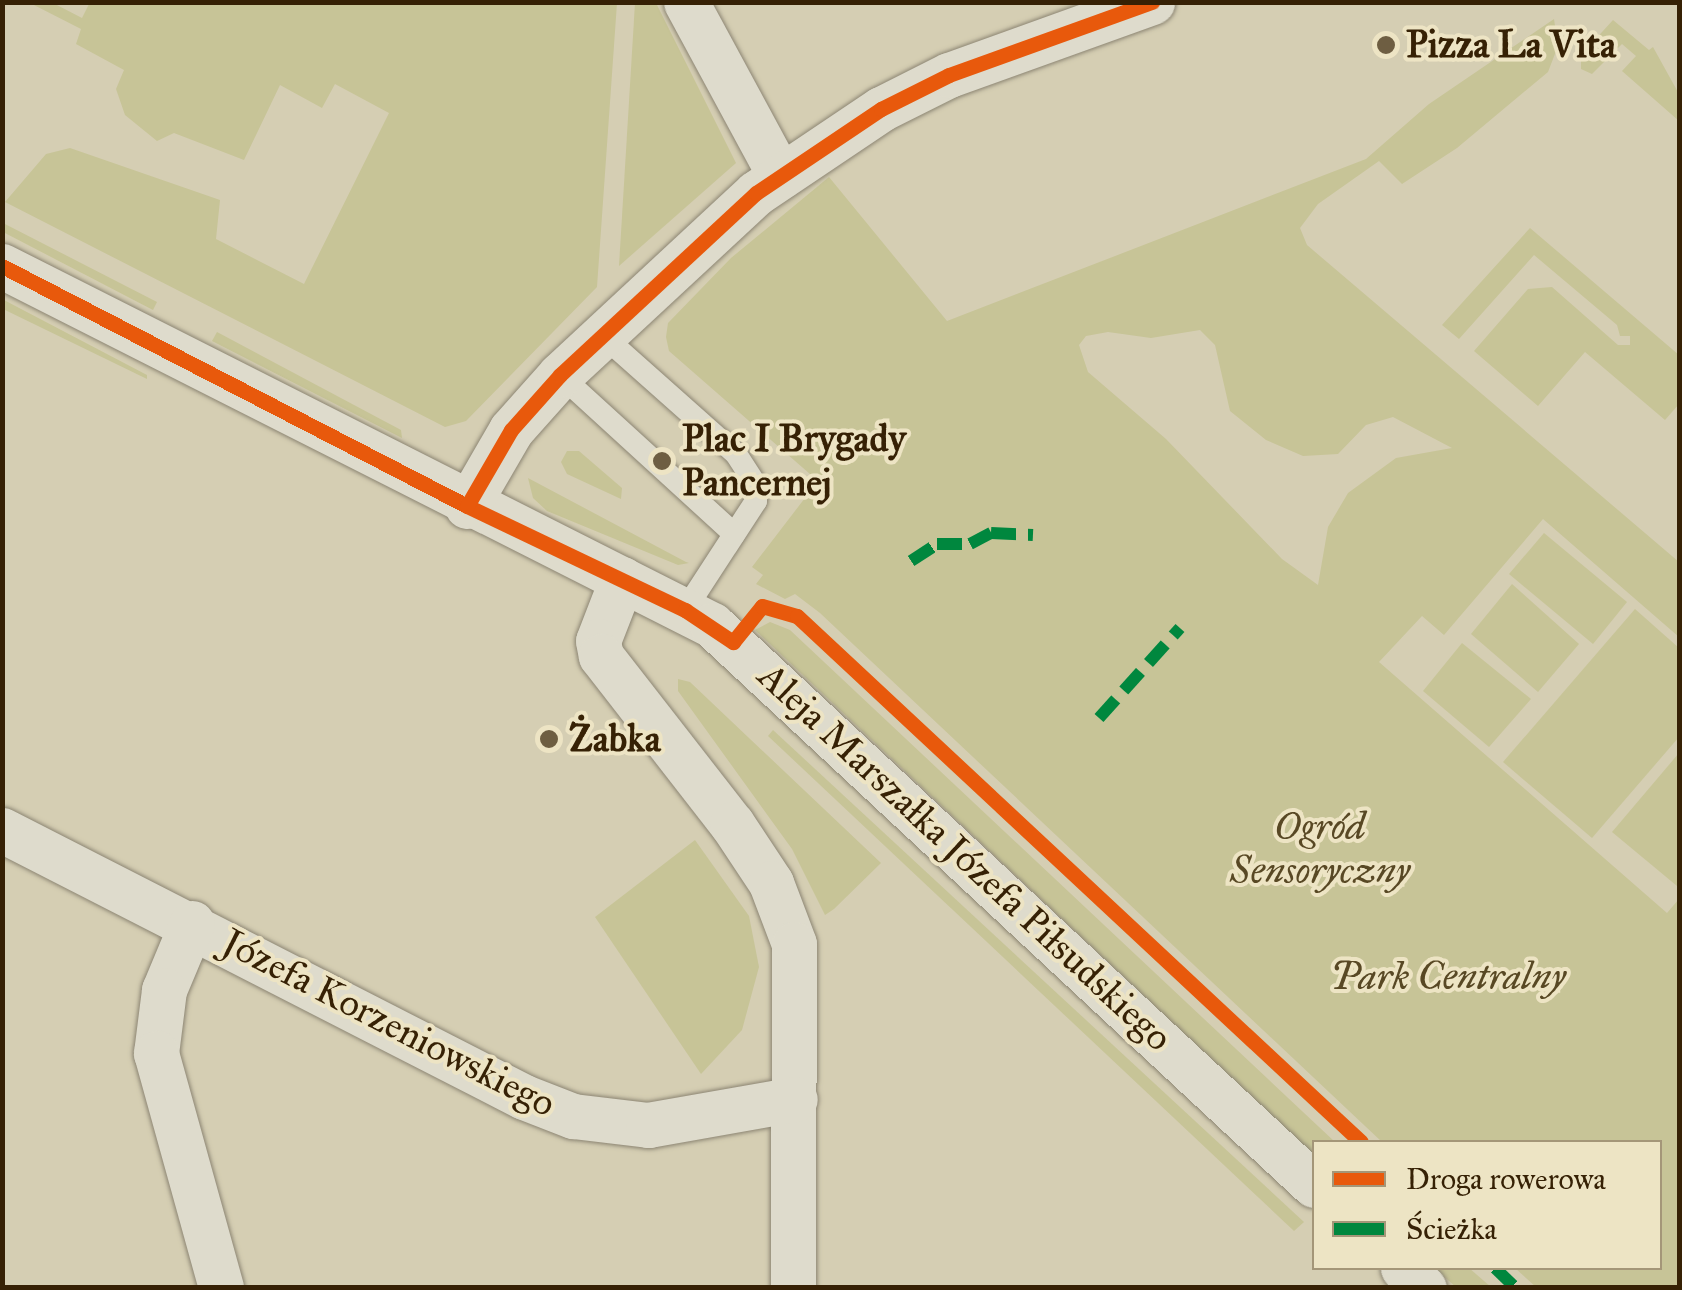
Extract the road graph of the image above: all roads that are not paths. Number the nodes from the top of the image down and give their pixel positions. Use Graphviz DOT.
graph roads {
  1 [pos="686,2"];
  2 [pos="1152,2"];
  3 [pos="780,176"];
  4 [pos="2,266"];
  5 [pos="601,334"];
  6 [pos="560,375"];
  7 [pos="467,506"];
  8 [pos="734,534"];
  9 [pos="622,580"];
  10 [pos="685,610"];
  11 [pos="2,830"];
  12 [pos="192,923"];
  13 [pos="795,1099"];
  14 [pos="1312,1183"];
  15 [pos="1404,1270"];
  16 [pos="221,1288"];
  17 [pos="793,1288"];
  18 [pos="1424,1288"];
  1 -- 3 [label="street"];
  2 -- 3 [label="street"];
  3 -- 5 [label="street"];
  4 -- 7 [label="street, Aleja Marszałka Józefa Piłsudskiego"];
  5 -- 6 [label="street"];
  5 -- 8 [label="lane"];
  6 -- 7 [label="street"];
  6 -- 8 [label="lane"];
  7 -- 9 [label="street, Aleja Marszałka Józefa Piłsudskiego"];
  8 -- 10 [label="lane"];
  9 -- 10 [label="street, Aleja Marszałka Józefa Piłsudskiego"];
  9 -- 13 [label="street"];
  10 -- 14 [label="street, Aleja Marszałka Józefa Piłsudskiego"];
  11 -- 12 [label="street, Józefa Korzeniowskiego"];
  12 -- 13 [label="street, Józefa Korzeniowskiego"];
  12 -- 16 [label="street"];
  13 -- 17 [label="street"];
  15 -- 18 [label="street"];
}
